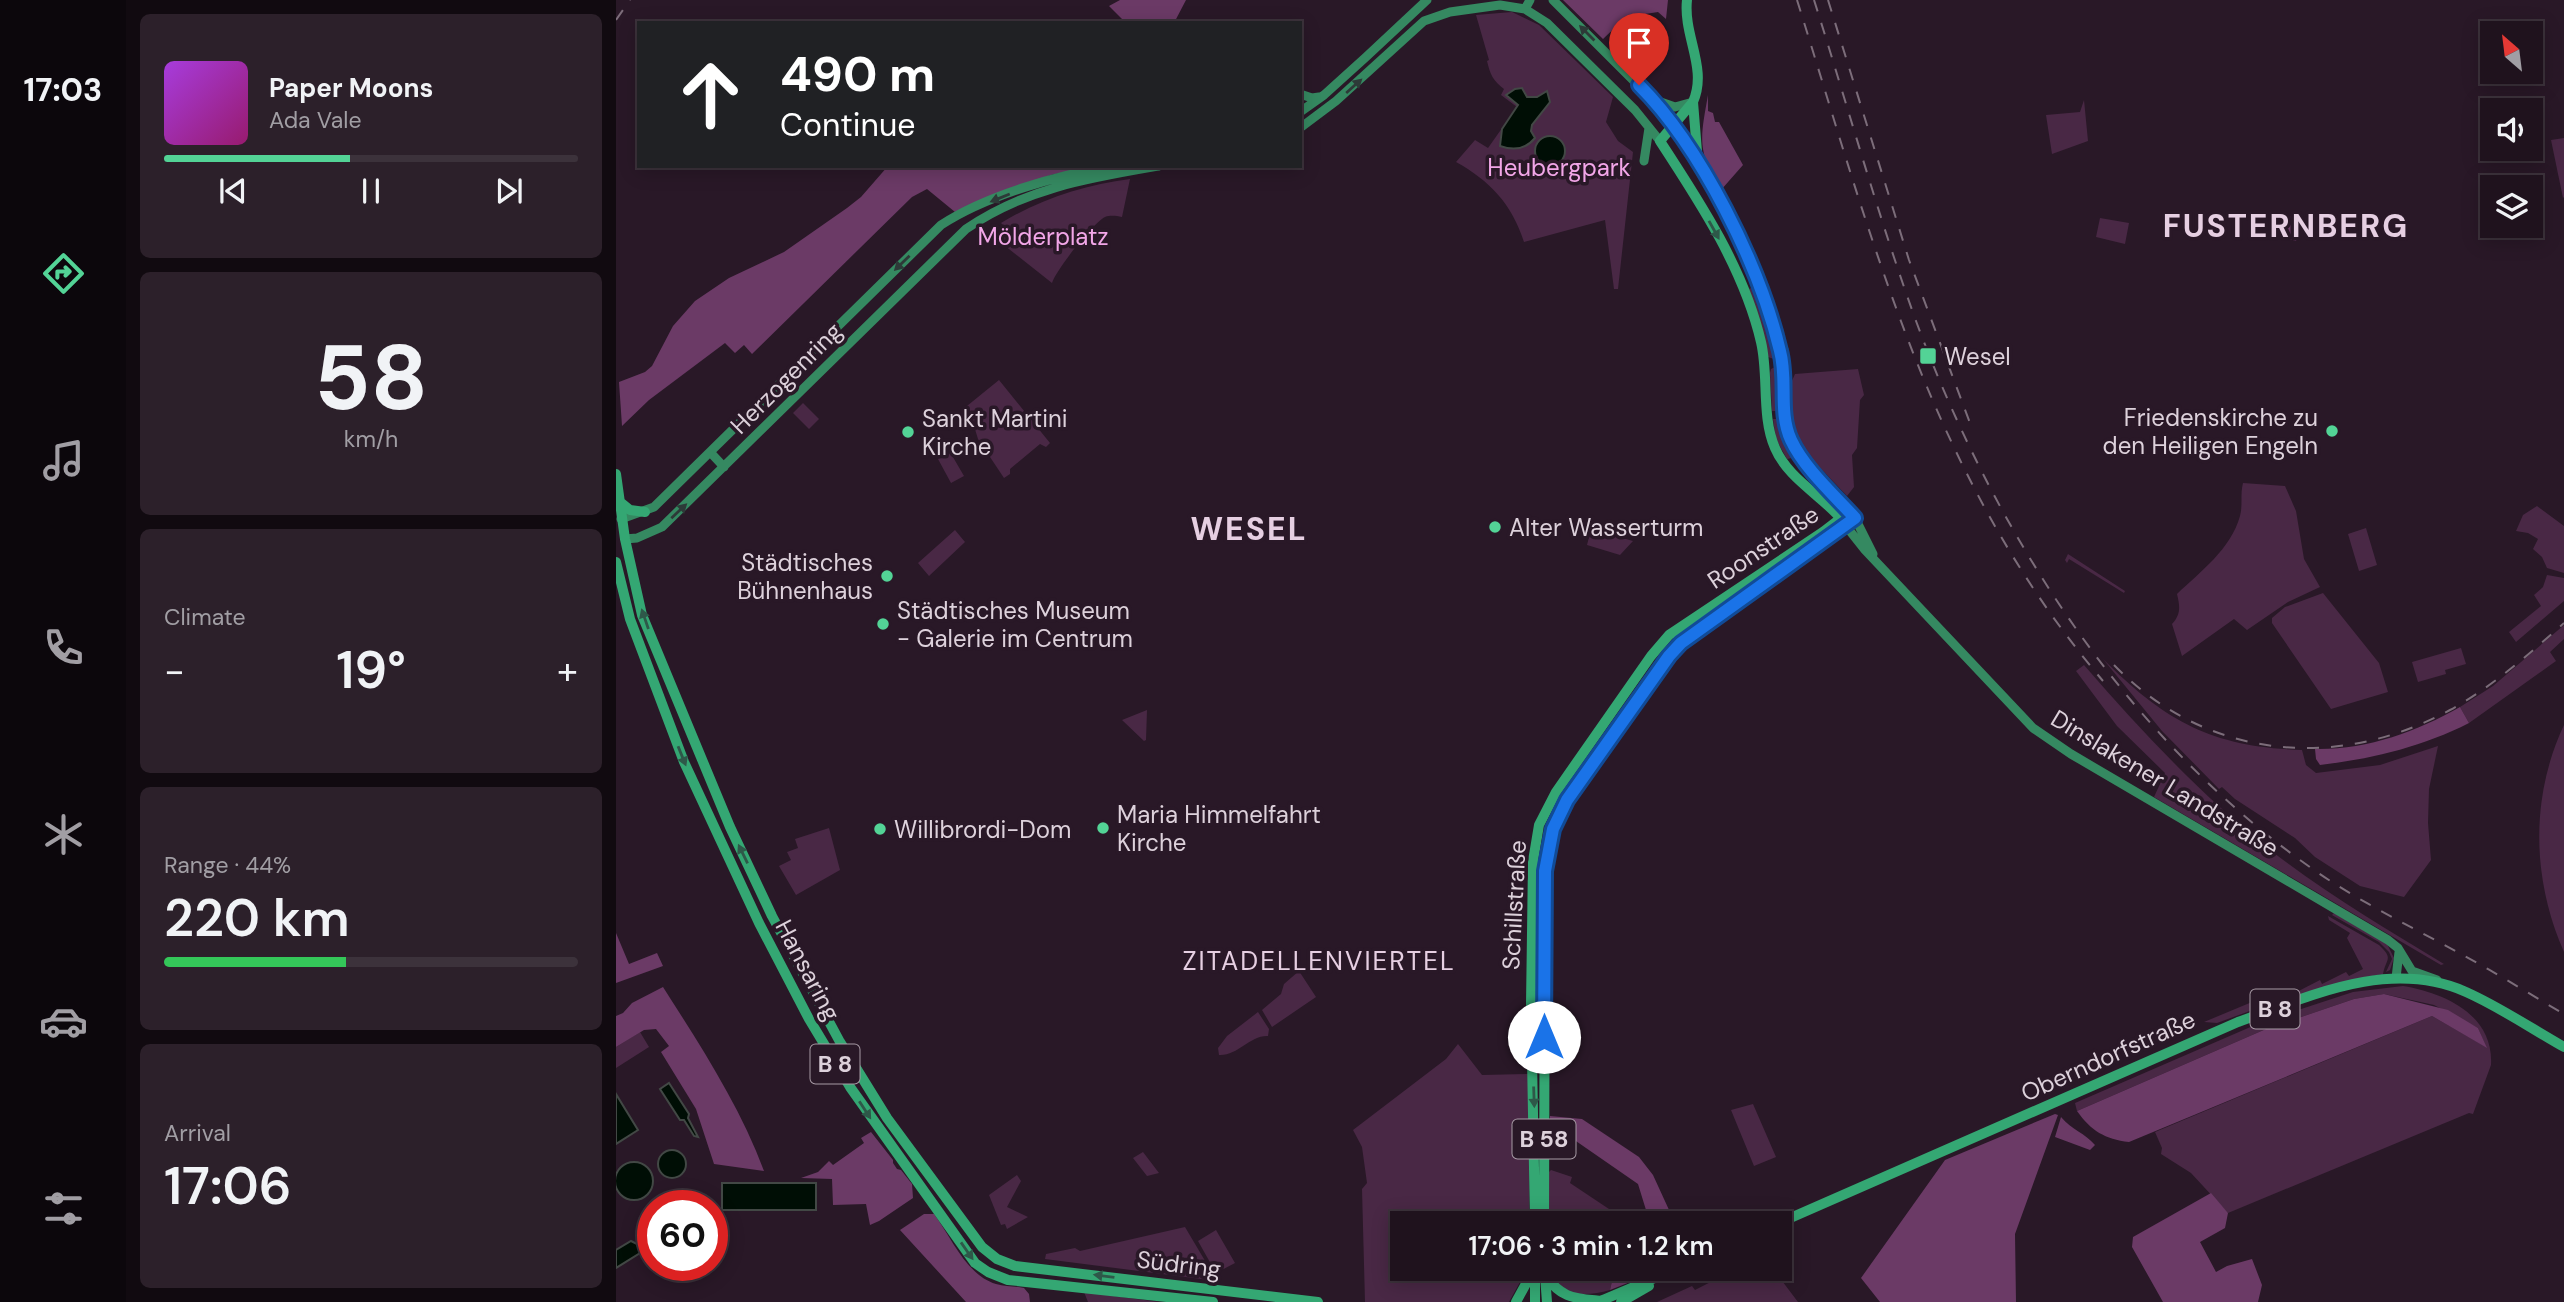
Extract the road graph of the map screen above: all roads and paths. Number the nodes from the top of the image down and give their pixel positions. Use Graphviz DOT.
graph roads {
  1 [pos="1427,0"];
  2 [pos="1530,0"];
  3 [pos="1553,0"];
  4 [pos="1687,0"];
  5 [pos="1525,9"];
  6 [pos="1424,21"];
  7 [pos="1302,95"];
  8 [pos="1324,95"];
  9 [pos="1652,99"];
  10 [pos="1693,102"];
  11 [pos="1302,111"];
  12 [pos="1302,126"];
  13 [pos="1673,126"];
  14 [pos="1649,128"];
  15 [pos="1660,141"];
  16 [pos="1644,161"];
  17 [pos="1698,164"];
  18 [pos="1103,168"];
  19 [pos="1143,168"];
  20 [pos="953,217"];
  21 [pos="966,229"];
  22 [pos="1784,366"];
  23 [pos="1765,367"];
  24 [pos="710,452"];
  25 [pos="724,467"];
  26 [pos="616,474"];
  27 [pos="619,500"];
  28 [pos="645,512"];
  29 [pos="1848,518"];
  30 [pos="619,520"];
  31 [pos="621,538"];
  32 [pos="616,562"];
  33 [pos="1711,614"];
  34 [pos="2399,952"];
  35 [pos="1531,964"];
  36 [pos="1545,964"];
  37 [pos="2396,978"];
  38 [pos="2465,991"];
  39 [pos="2564,1047"];
  40 [pos="1539,1165"];
  41 [pos="1536,1211"];
  42 [pos="1543,1211"];
  43 [pos="1792,1217"];
  44 [pos="1035,1268"];
  45 [pos="1032,1281"];
  46 [pos="1527,1281"];
  47 [pos="1534,1281"];
  48 [pos="1546,1281"];
  49 [pos="1550,1281"];
  50 [pos="1648,1281"];
  51 [pos="1661,1281"];
  52 [pos="1600,1301"];
  53 [pos="1623,1301"];
  54 [pos="1213,1302"];
  55 [pos="1318,1302"];
  56 [pos="1516,1302"];
  57 [pos="1535,1302"];
  58 [pos="1547,1302"];
  1 -- 6 [label="main road"];
  1 -- 8 [label="main road"];
  2 -- 5 [label="main road"];
  9 -- 3 [label="main road, one-way"];
  4 -- 10 [label="main road"];
  5 -- 6 [label="main road"];
  5 -- 14 [label="main road"];
  12 -- 6 [label="main road, one-way"];
  7 -- 8 [label="main road"];
  8 -- 11 [label="main road"];
  9 -- 10 [label="main road"];
  9 -- 13 [label="main road"];
  10 -- 13 [label="main road"];
  10 -- 17 [label="main road"];
  13 -- 15 [label="main road"];
  13 -- 17 [label="main road"];
  14 -- 15 [label="main road"];
  14 -- 16 [label="main road"];
  15 -- 23 [label="main road, one-way"];
  17 -- 22 [label="main road"];
  18 -- 20 [label="main road, Herzogenring, one-way"];
  19 -- 21 [label="main road, Herzogenring"];
  20 -- 21 [label="main road"];
  20 -- 24 [label="main road, Herzogenring, one-way"];
  21 -- 25 [label="main road, Herzogenring"];
  22 -- 23 [label="main road"];
  22 -- 29 [label="main road"];
  23 -- 29 [label="main road"];
  24 -- 25 [label="main road"];
  24 -- 28 [label="main road, Herzogenring"];
  31 -- 25 [label="main road, Herzogenring, one-way"];
  26 -- 27 [label="main road, B 8"];
  27 -- 28 [label="main road"];
  27 -- 30 [label="main road, B 8"];
  28 -- 30 [label="main road, Herzogenring"];
  29 -- 33 [label="main road, Roonstraße / B 58"];
  29 -- 34 [label="main road, Dinslakener Landstraße"];
  30 -- 31 [label="main road, B 8"];
  44 -- 31 [label="main road, Hansaring / B 8, one-way"];
  32 -- 45 [label="main road, Hansaring / B 8, one-way"];
  33 -- 35 [label="main road, Schillstraße / B 58"];
  33 -- 36 [label="main road, Schillstraße / B 58"];
  34 -- 37 [label="main road"];
  34 -- 38 [label="main road, Dinslakener Landstraße"];
  35 -- 36 [label="main road"];
  35 -- 40 [label="main road, Schillstraße / B 58, one-way"];
  36 -- 40 [label="main road, Schillstraße / B 58"];
  37 -- 38 [label="main road, Oberndorfstraße / B 8"];
  37 -- 43 [label="main road, Oberndorfstraße / B 8"];
  38 -- 39 [label="main road, Dinslakener Landstraße / B 8"];
  40 -- 41 [label="main road, Schillstraße / B 58"];
  40 -- 42 [label="main road, Schillstraße / B 58"];
  44 -- 45 [label="main road"];
  55 -- 44 [label="main road, Südring / B 8, one-way"];
  45 -- 54 [label="main road, Südring / B 8"];
  46 -- 56 [label="main road"];
  47 -- 57 [label="main road"];
  48 -- 58 [label="main road"];
  49 -- 52 [label="main road"];
  50 -- 52 [label="main road"];
  51 -- 53 [label="main road"];
}
